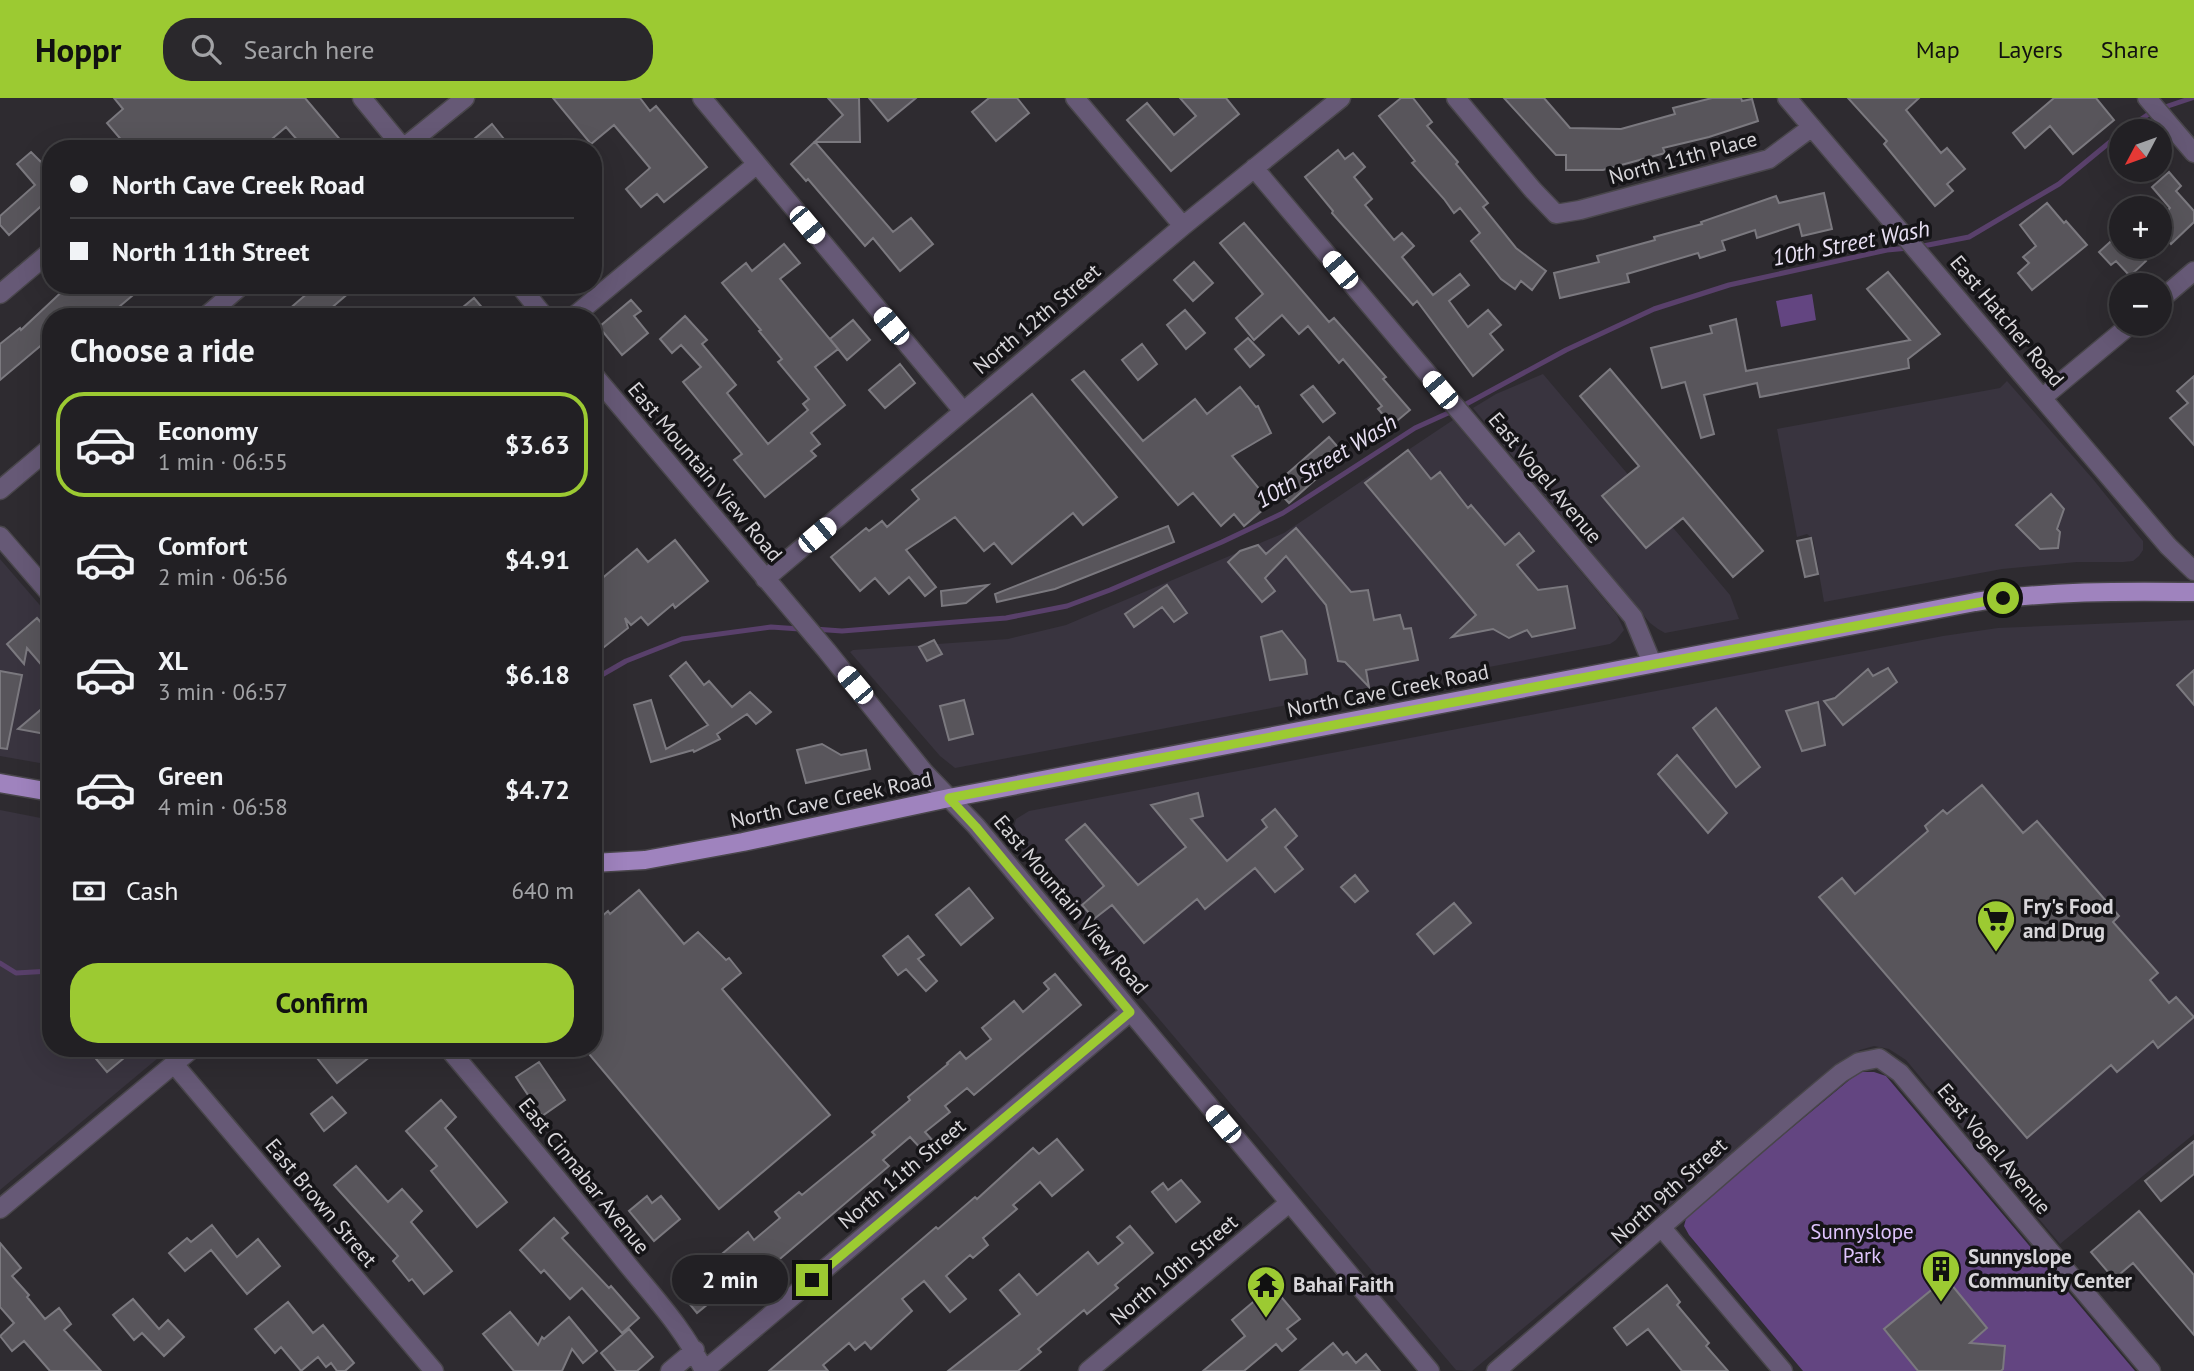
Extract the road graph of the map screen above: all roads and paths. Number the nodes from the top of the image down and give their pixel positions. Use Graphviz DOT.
graph roads {
  1 [pos="362,98"];
  2 [pos="465,98"];
  3 [pos="702,98"];
  4 [pos="1075,98"];
  5 [pos="1340,98"];
  6 [pos="1456,98"];
  7 [pos="1787,98"];
  8 [pos="2147,98"];
  9 [pos="1812,127"];
  10 [pos="396,140"];
  11 [pos="413,140"];
  12 [pos="2194,153"];
  13 [pos="757,164"];
  14 [pos="1254,168"];
  15 [pos="1183,226"];
  16 [pos="42,259"];
  17 [pos="2194,271"];
  18 [pos="2172,290"];
  19 [pos="602,293"];
  20 [pos="0,294"];
  21 [pos="232,294"];
  22 [pos="526,294"];
  23 [pos="601,294"];
  24 [pos="215,308"];
  25 [pos="538,308"];
  26 [pos="584,308"];
  27 [pos="2117,336"];
  28 [pos="602,385"];
  29 [pos="2042,398"];
  30 [pos="963,411"];
  31 [pos="42,455"];
  32 [pos="0,490"];
  33 [pos="0,536"];
  34 [pos="2194,571"];
  35 [pos="765,579"];
  36 [pos="42,585"];
  37 [pos="2194,592"];
  38 [pos="1652,663"];
  39 [pos="0,783"];
  40 [pos="42,790"];
  41 [pos="949,798"];
  42 [pos="602,862"];
  43 [pos="1130,1012"];
  44 [pos="182,1057"];
  45 [pos="456,1057"];
  46 [pos="1879,1058"];
  47 [pos="174,1064"];
  48 [pos="1289,1203"];
  49 [pos="0,1209"];
  50 [pos="1662,1228"];
  51 [pos="695,1350"];
  52 [pos="434,1371"];
  53 [pos="670,1371"];
  54 [pos="704,1371"];
  55 [pos="1088,1371"];
  56 [pos="1430,1371"];
  57 [pos="1496,1371"];
  58 [pos="1783,1371"];
  59 [pos="2151,1371"];
  1 -- 10 [label="street"];
  2 -- 11 [label="street"];
  3 -- 13 [label="street"];
  4 -- 15 [label="street"];
  5 -- 14 [label="street, North 12th Street"];
  6 -- 9 [label="street, North 11th Place"];
  7 -- 9 [label="street, East Hatcher Road"];
  8 -- 12 [label="street"];
  9 -- 29 [label="street, East Hatcher Road"];
  13 -- 19 [label="street"];
  13 -- 30 [label="street"];
  14 -- 15 [label="street, North 12th Street"];
  14 -- 38 [label="street, East Vogel Avenue"];
  15 -- 30 [label="street, North 12th Street"];
  16 -- 20 [label="street"];
  17 -- 18 [label="street"];
  21 -- 24 [label="street"];
  22 -- 25 [label="street"];
  23 -- 26 [label="street"];
  27 -- 29 [label="street"];
  28 -- 35 [label="street, East Mountain View Road"];
  29 -- 34 [label="street, East Hatcher Road"];
  30 -- 35 [label="street, North 12th Street"];
  31 -- 32 [label="street"];
  33 -- 36 [label="street"];
  35 -- 41 [label="street, East Mountain View Road"];
  37 -- 38 [label="main road, North Cave Creek Road"];
  38 -- 41 [label="main road, North Cave Creek Road"];
  39 -- 40 [label="main road"];
  41 -- 42 [label="main road, North Cave Creek Road"];
  41 -- 43 [label="street, East Mountain View Road"];
  43 -- 48 [label="street, East Mountain View Road"];
  43 -- 54 [label="street, North 11th Street"];
  44 -- 47 [label="street"];
  45 -- 51 [label="street, East Cinnabar Avenue"];
  46 -- 50 [label="street, North 9th Street"];
  46 -- 59 [label="street, East Vogel Avenue"];
  47 -- 49 [label="street"];
  47 -- 52 [label="street, East Brown Street"];
  48 -- 55 [label="street, North 10th Street"];
  48 -- 56 [label="street, East Mountain View Road"];
  50 -- 57 [label="street, North 9th Street"];
  50 -- 58 [label="street"];
  51 -- 53 [label="street"];
  51 -- 54 [label="street, East Cinnabar Avenue"];
}
